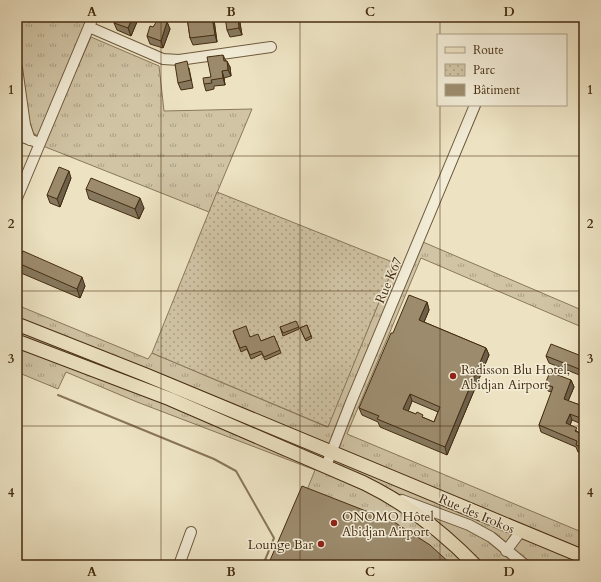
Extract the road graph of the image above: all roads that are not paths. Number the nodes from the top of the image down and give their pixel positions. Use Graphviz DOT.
graph roads {
  1 [pos="93,17"];
  2 [pos="89,27"];
  3 [pos="271,47"];
  4 [pos="17,68"];
  5 [pos="475,106"];
  6 [pos="17,134"];
  7 [pos="35,142"];
  8 [pos="17,198"];
  9 [pos="17,324"];
  10 [pos="17,341"];
  11 [pos="332,453"];
  12 [pos="326,466"];
  13 [pos="371,470"];
  14 [pos="364,483"];
  15 [pos="389,495"];
  16 [pos="521,531"];
  17 [pos="191,532"];
  18 [pos="506,551"];
  19 [pos="582,560"];
  20 [pos="180,565"];
  21 [pos="475,565"];
  22 [pos="525,565"];
  1 -- 2 [label="street"];
  2 -- 3 [label="street"];
  2 -- 7 [label="street"];
  4 -- 7 [label="street"];
  5 -- 11 [label="street, Rue K67"];
  6 -- 7 [label="street"];
  7 -- 8 [label="street"];
  9 -- 11 [label="main road, Rue des Irokos"];
  10 -- 12 [label="main road"];
  11 -- 12 [label="street, Rue K67"];
  11 -- 13 [label="main road, Rue des Irokos"];
  12 -- 14 [label="main road"];
  13 -- 14 [label="main road"];
  13 -- 16 [label="main road, Rue des Irokos"];
  14 -- 15 [label="main road"];
  15 -- 18 [label="street"];
  15 -- 21 [label="main road"];
  16 -- 18 [label="street"];
  16 -- 19 [label="main road, Rue des Irokos"];
  17 -- 20 [label="street"];
  18 -- 22 [label="street"];
}
